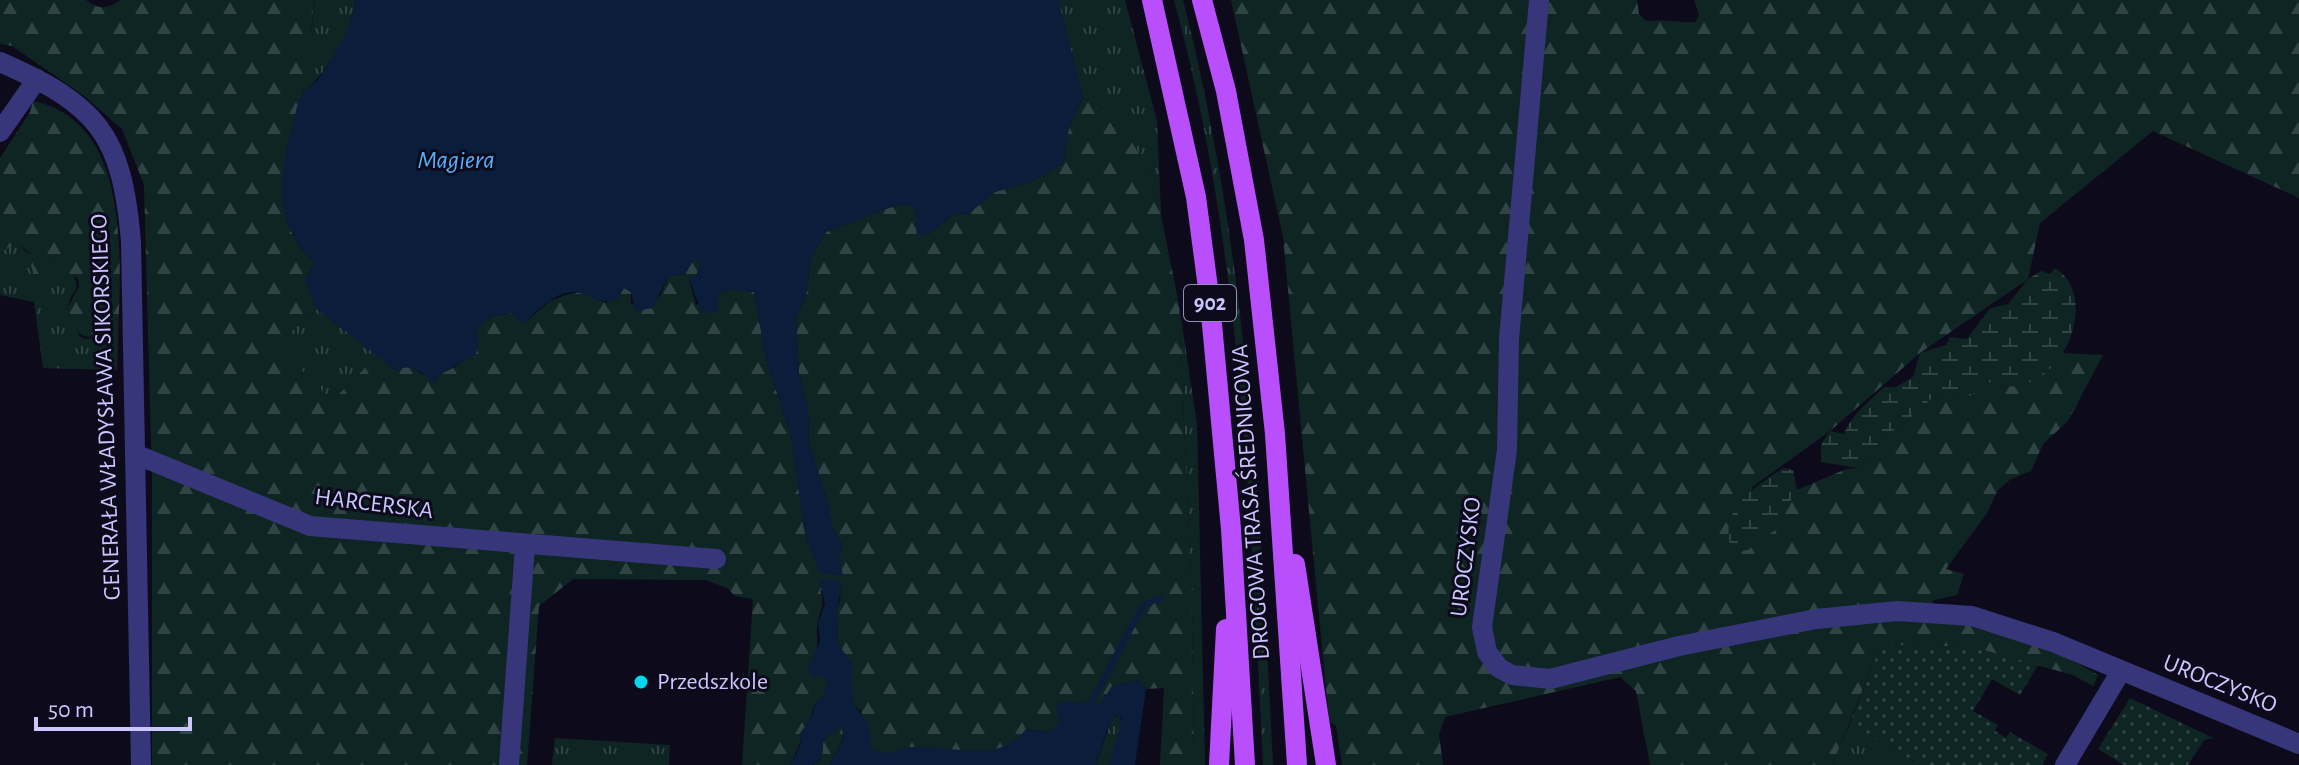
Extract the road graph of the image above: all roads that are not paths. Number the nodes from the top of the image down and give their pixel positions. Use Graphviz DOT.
graph roads {
  1 [pos="1152,0"];
  2 [pos="1202,0"];
  3 [pos="1539,0"];
  4 [pos="0,62"];
  5 [pos="37,79"];
  6 [pos="0,132"];
  7 [pos="1275,434"];
  8 [pos="135,454"];
  9 [pos="1231,529"];
  10 [pos="525,546"];
  11 [pos="716,559"];
  12 [pos="2121,671"];
  13 [pos="2299,744"];
  14 [pos="141,765"];
  15 [pos="509,765"];
  16 [pos="1219,765"];
  17 [pos="1245,765"];
  18 [pos="1297,765"];
  19 [pos="1326,765"];
  20 [pos="2065,765"];
  1 -- 9 [label="main road, DROGOWA TRASA ŚREDNICOWA / 902"];
  2 -- 7 [label="main road, DROGOWA TRASA ŚREDNICOWA / 902"];
  3 -- 12 [label="street, UROCZYSKO"];
  4 -- 5 [label="street, GENERAŁA WŁADYSŁAWA SIKORSKIEGO"];
  5 -- 6 [label="street"];
  5 -- 8 [label="street, GENERAŁA WŁADYSŁAWA SIKORSKIEGO"];
  7 -- 18 [label="main road, DROGOWA TRASA ŚREDNICOWA / 902"];
  7 -- 19 [label="main road"];
  8 -- 10 [label="street, HARCERSKA"];
  8 -- 14 [label="street, GENERAŁA WŁADYSŁAWA SIKORSKIEGO"];
  9 -- 16 [label="main road"];
  9 -- 17 [label="main road, DROGOWA TRASA ŚREDNICOWA / 902"];
  10 -- 11 [label="street, HARCERSKA"];
  10 -- 15 [label="street"];
  12 -- 13 [label="street, UROCZYSKO"];
  12 -- 20 [label="street"];
}
